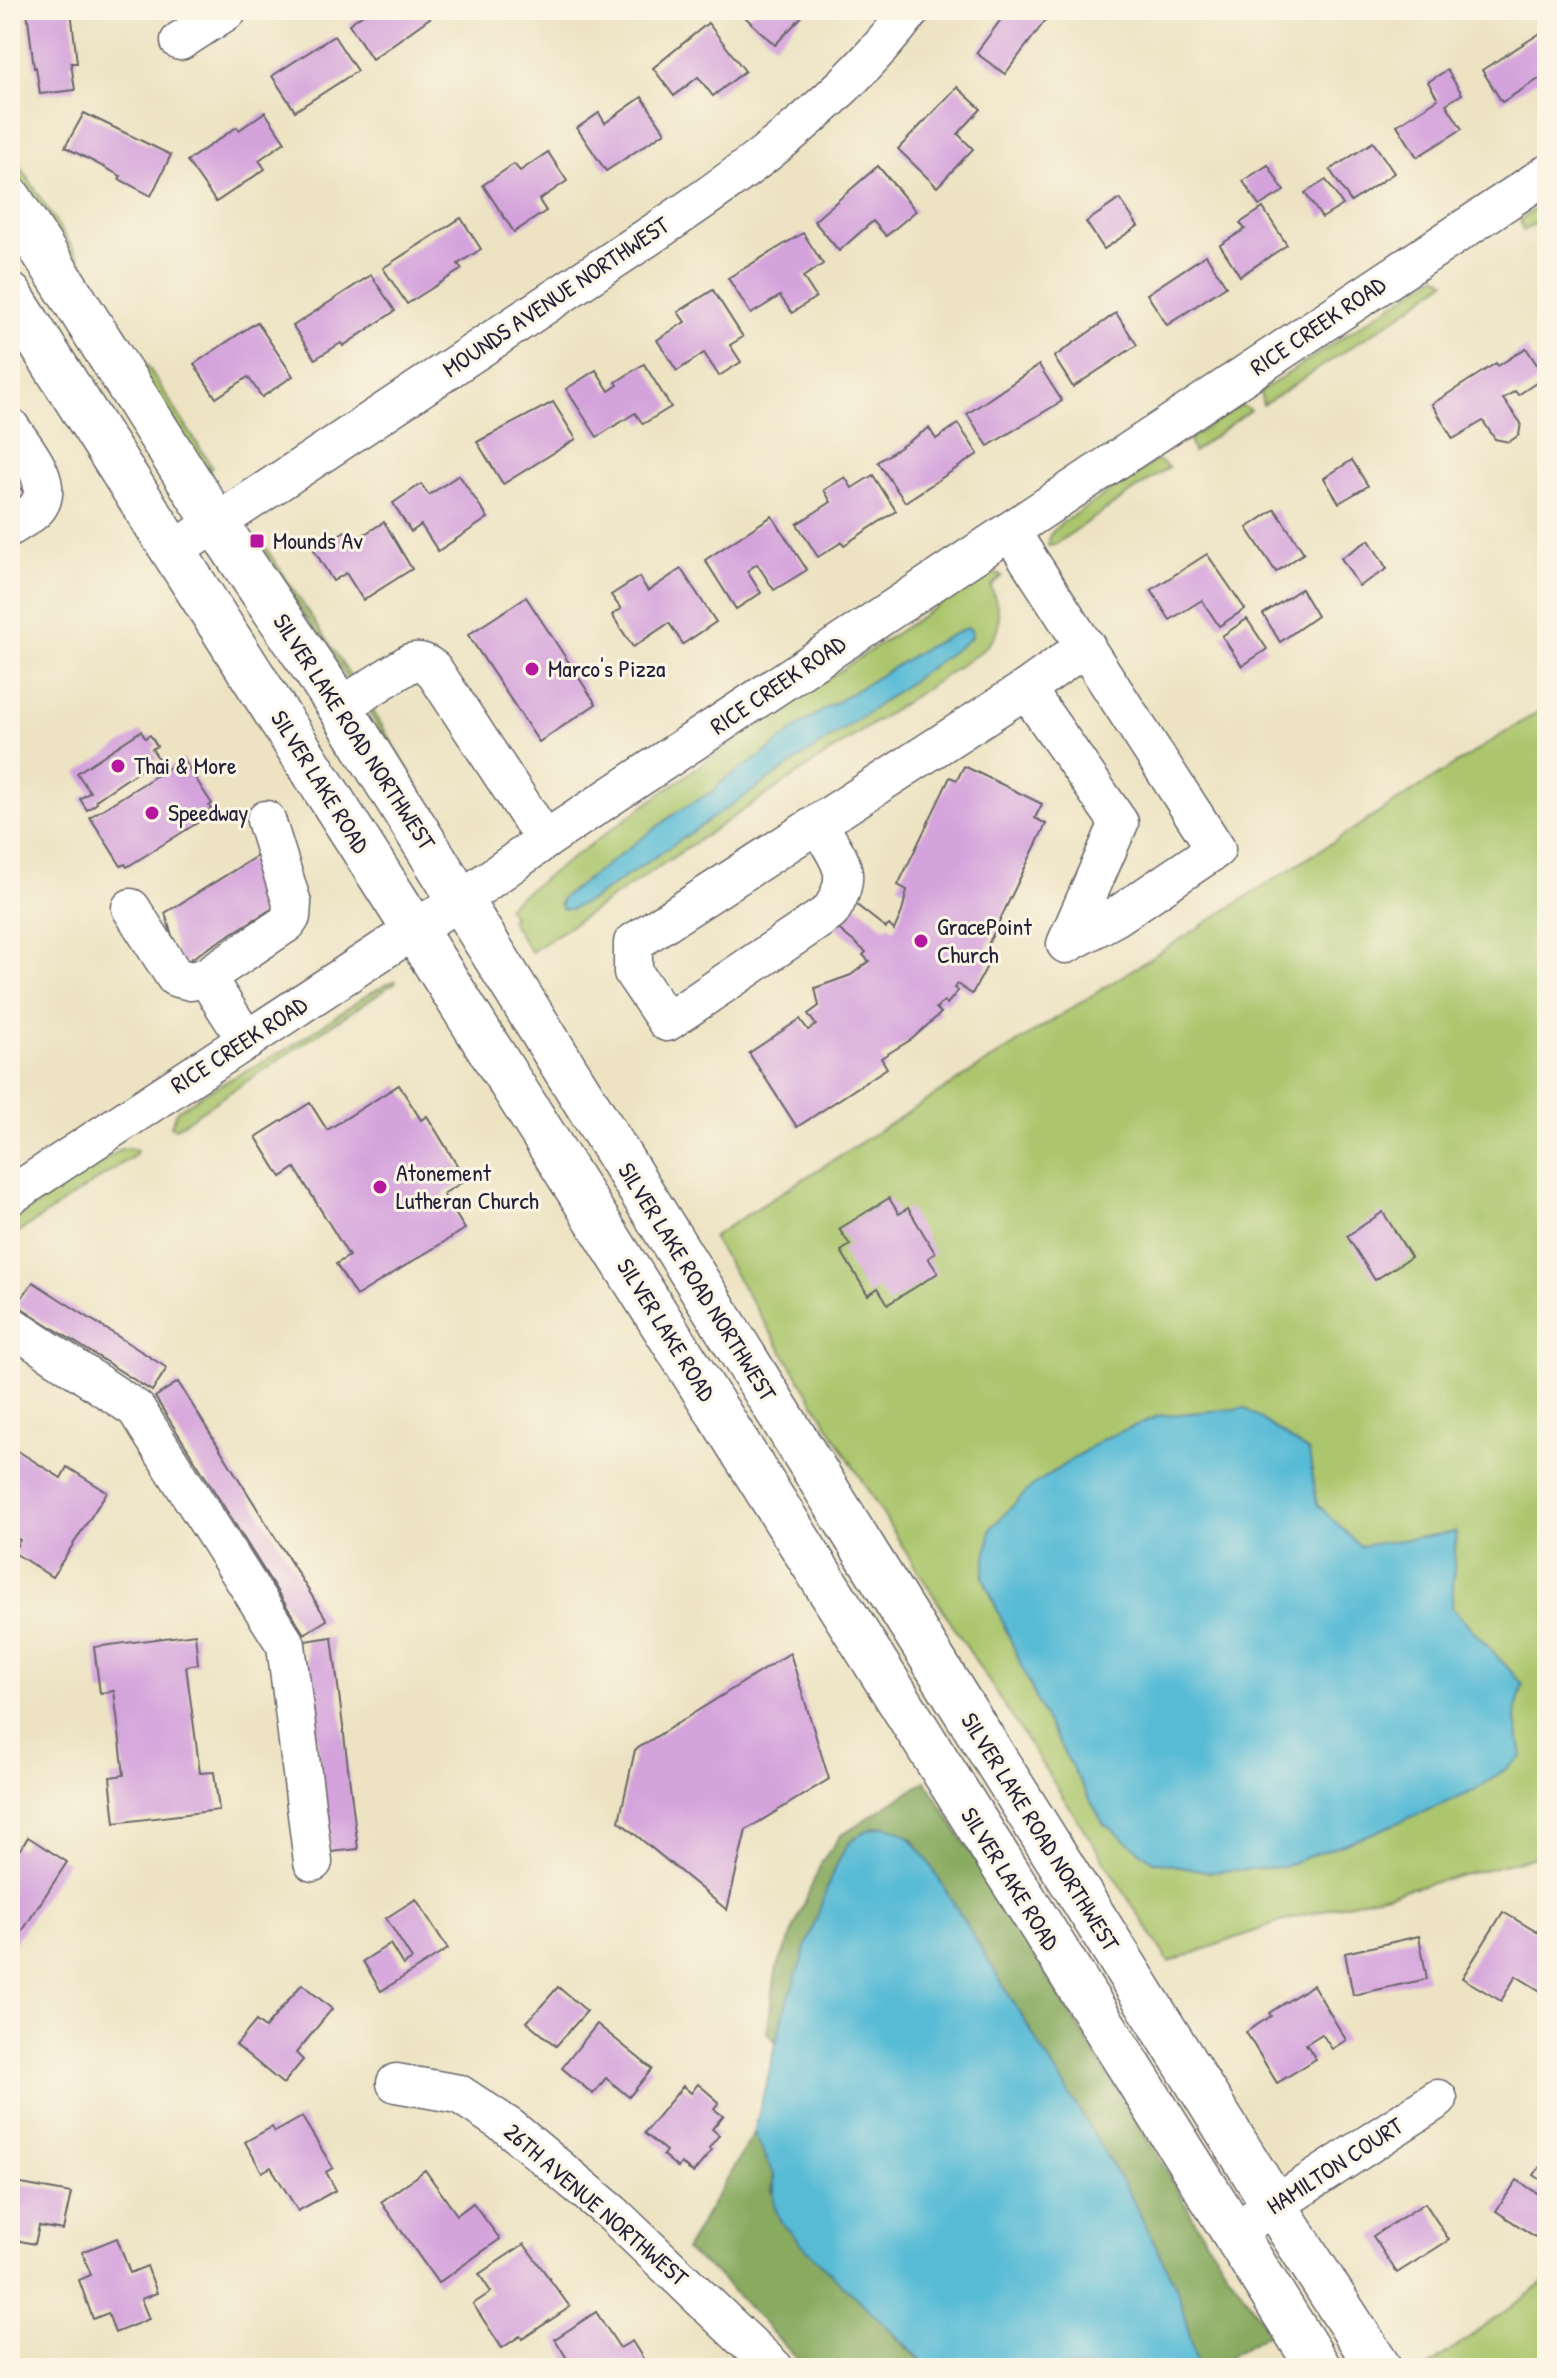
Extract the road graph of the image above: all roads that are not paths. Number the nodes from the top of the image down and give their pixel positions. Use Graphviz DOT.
graph roads {
  1 [pos="228,10"];
  2 [pos="911,10"];
  3 [pos="180,41"];
  4 [pos="1547,174"];
  5 [pos="10,199"];
  6 [pos="15,315"];
  7 [pos="10,427"];
  8 [pos="216,523"];
  9 [pos="10,527"];
  10 [pos="1010,531"];
  11 [pos="173,551"];
  12 [pos="1086,646"];
  13 [pos="1026,689"];
  14 [pos="340,707"];
  15 [pos="266,820"];
  16 [pos="818,824"];
  17 [pos="545,840"];
  18 [pos="460,898"];
  19 [pos="131,908"];
  20 [pos="414,929"];
  21 [pos="206,977"];
  22 [pos="247,1041"];
  23 [pos="10,1196"];
  24 [pos="10,1325"];
  25 [pos="313,1862"];
  26 [pos="396,2083"];
  27 [pos="1438,2099"];
  28 [pos="1274,2205"];
  29 [pos="1232,2233"];
  30 [pos="774,2368"];
  31 [pos="1319,2368"];
  32 [pos="1379,2368"];
  1 -- 3 [label="street"];
  2 -- 8 [label="street, MOUNDS AVENUE NORTHWEST"];
  4 -- 10 [label="street, RICE CREEK ROAD"];
  5 -- 8 [label="main road, SILVER LAKE ROAD NORTHWEST"];
  6 -- 11 [label="main road, SILVER LAKE ROAD"];
  7 -- 9 [label="street"];
  8 -- 11 [label="street, MOUNDS AVENUE NORTHWEST"];
  8 -- 14 [label="main road, SILVER LAKE ROAD NORTHWEST"];
  10 -- 12 [label="street"];
  10 -- 17 [label="street, RICE CREEK ROAD"];
  11 -- 20 [label="main road, SILVER LAKE ROAD"];
  12 -- 13 [label="street"];
  12 -- 13 [label="street"];
  13 -- 16 [label="street"];
  14 -- 17 [label="street"];
  14 -- 18 [label="main road, SILVER LAKE ROAD NORTHWEST"];
  15 -- 21 [label="street"];
  16 -- 16 [label="street"];
  17 -- 18 [label="street, RICE CREEK ROAD"];
  18 -- 20 [label="street, RICE CREEK ROAD"];
  18 -- 28 [label="main road, SILVER LAKE ROAD NORTHWEST"];
  19 -- 21 [label="street"];
  20 -- 22 [label="street, RICE CREEK ROAD"];
  20 -- 29 [label="main road, SILVER LAKE ROAD"];
  21 -- 22 [label="street"];
  22 -- 23 [label="street, RICE CREEK ROAD"];
  24 -- 25 [label="street"];
  26 -- 30 [label="street, 26TH AVENUE NORTHWEST"];
  27 -- 28 [label="street, HAMILTON COURT"];
  28 -- 29 [label="street, HAMILTON COURT"];
  28 -- 32 [label="main road, SILVER LAKE ROAD NORTHWEST"];
  29 -- 31 [label="main road, SILVER LAKE ROAD"];
}
